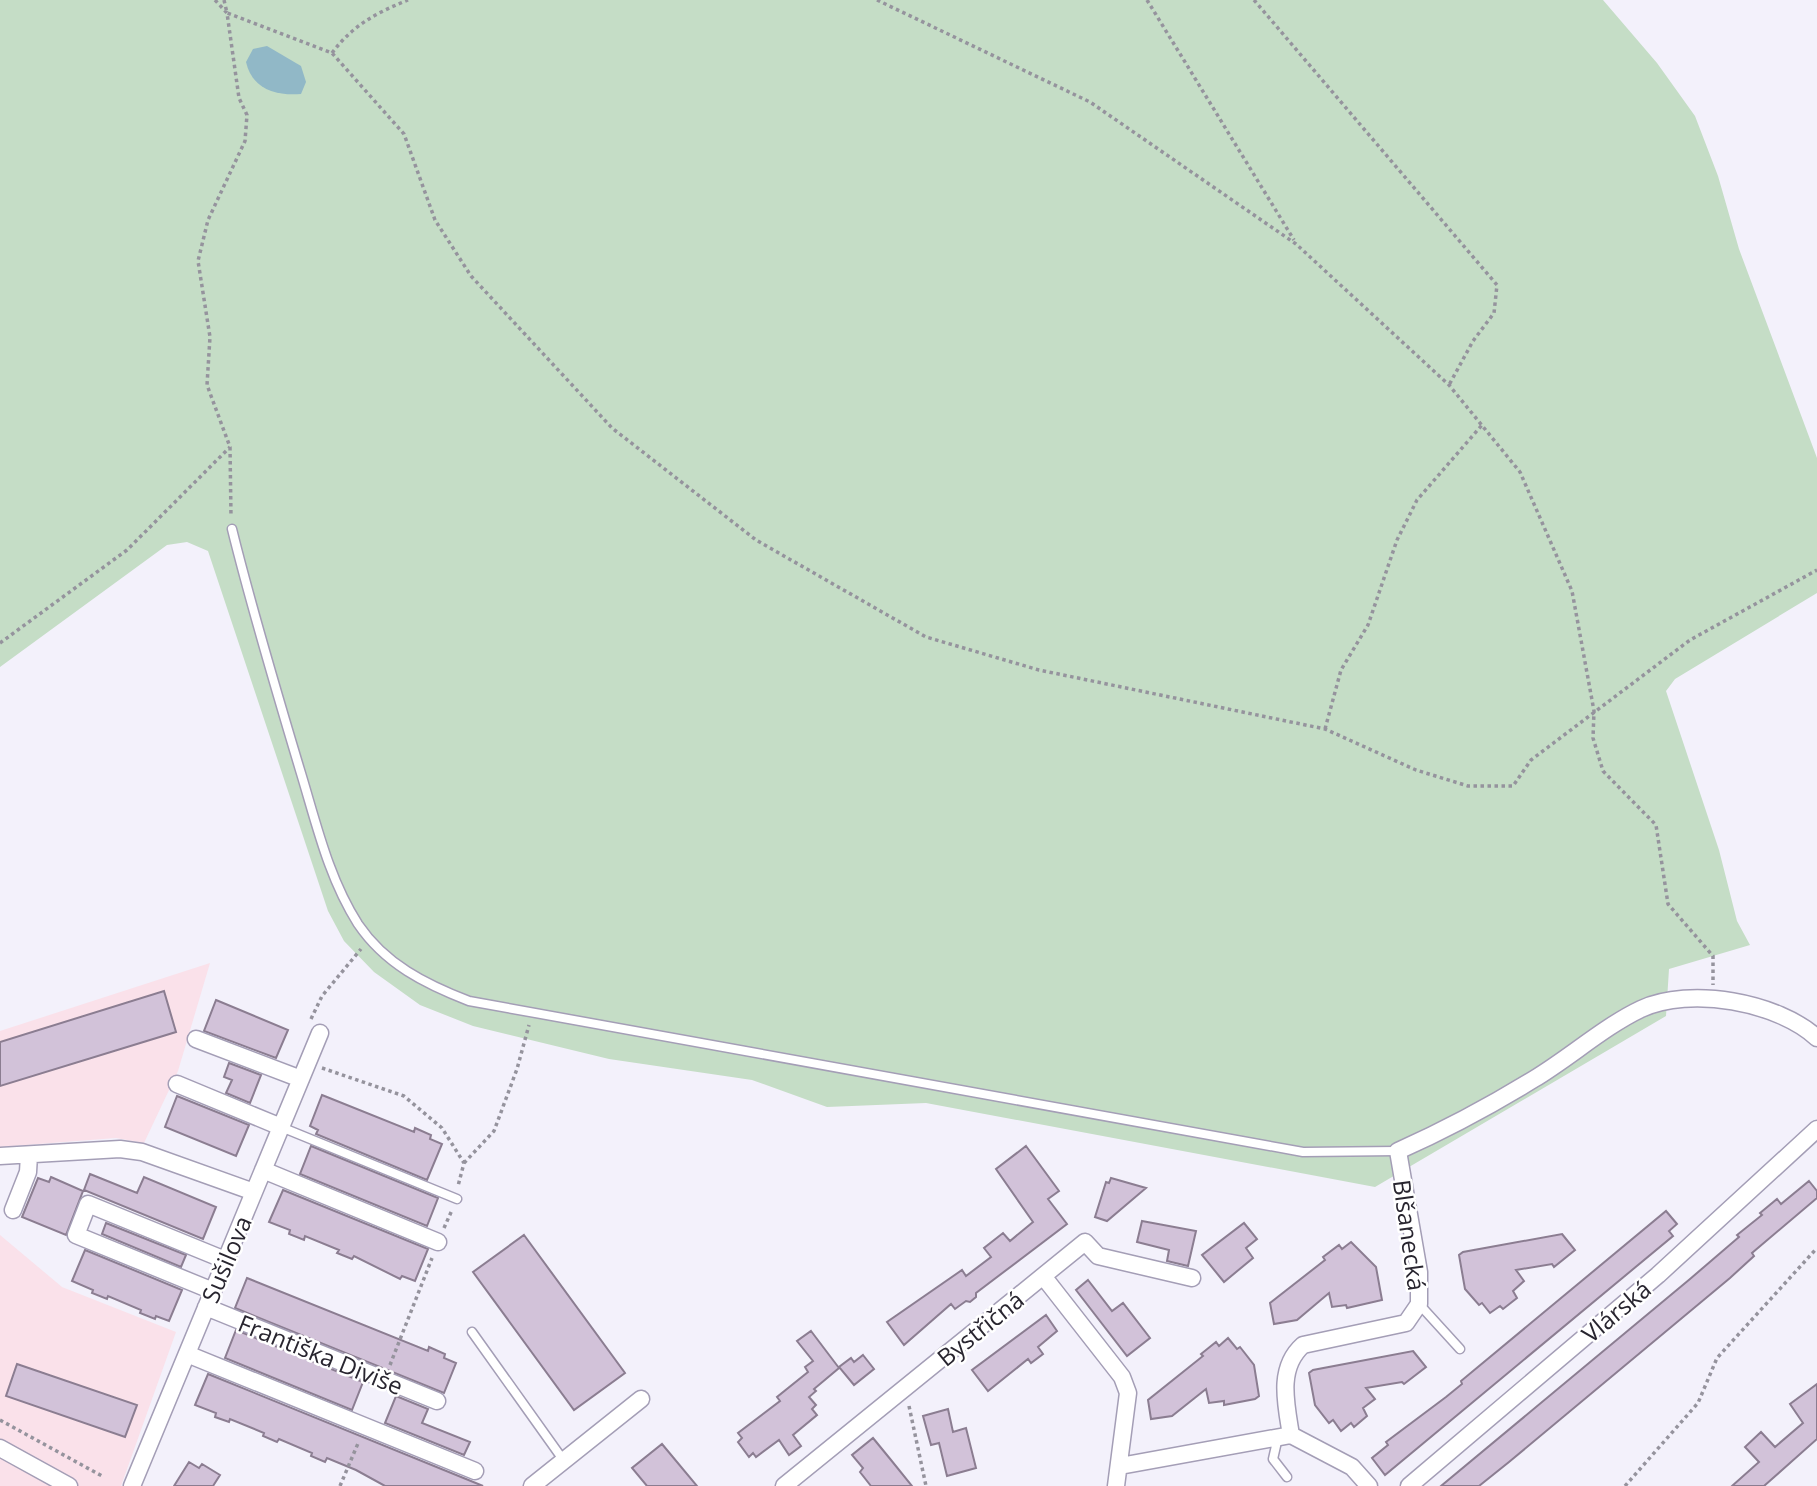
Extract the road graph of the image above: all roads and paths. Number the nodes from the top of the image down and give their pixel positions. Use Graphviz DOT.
graph roads {
  1 [pos="215,0"];
  2 [pos="224,0"];
  3 [pos="408,0"];
  4 [pos="877,0"];
  5 [pos="1147,0"];
  6 [pos="1254,0"];
  7 [pos="226,13"];
  8 [pos="332,53"];
  9 [pos="1296,244"];
  10 [pos="1449,385"];
  11 [pos="1482,425"];
  12 [pos="230,447"];
  13 [pos="232,529"];
  14 [pos="1817,570"];
  15 [pos="0,643"];
  16 [pos="1594,711"];
  17 [pos="1325,729"];
  18 [pos="371,938"];
  19 [pos="1713,997"];
  20 [pos="532,1013"];
  21 [pos="320,1033"];
  22 [pos="1817,1038"];
  23 [pos="195,1039"];
  24 [pos="307,1062"];
  25 [pos="300,1079"];
  26 [pos="177,1084"];
  27 [pos="281,1127"];
  28 [pos="1817,1129"];
  29 [pos="1398,1151"];
  30 [pos="29,1154"];
  31 [pos="0,1156"];
  32 [pos="464,1163"];
  33 [pos="263,1170"];
  34 [pos="254,1192"];
  35 [pos="457,1199"];
  36 [pos="13,1210"];
  37 [pos="438,1242"];
  38 [pos="1817,1248"];
  39 [pos="225,1260"];
  40 [pos="1043,1276"];
  41 [pos="1192,1278"];
  42 [pos="213,1291"];
  43 [pos="1419,1304"];
  44 [pos="206,1307"];
  45 [pos="472,1332"];
  46 [pos="1460,1349"];
  47 [pos="187,1354"];
  48 [pos="384,1380"];
  49 [pos="905,1388"];
  50 [pos="641,1399"];
  51 [pos="437,1401"];
  52 [pos="0,1420"];
  53 [pos="365,1426"];
  54 [pos="1284,1436"];
  55 [pos="0,1448"];
  56 [pos="564,1461"];
  57 [pos="1120,1466"];
  58 [pos="475,1471"];
  59 [pos="102,1476"];
  60 [pos="1287,1477"];
  61 [pos="790,1484"];
  62 [pos="69,1486"];
  63 [pos="132,1486"];
  64 [pos="340,1486"];
  65 [pos="532,1486"];
  66 [pos="926,1486"];
  67 [pos="1116,1486"];
  68 [pos="1368,1486"];
  69 [pos="1409,1486"];
  70 [pos="1625,1486"];
  1 -- 7 [label="path"];
  2 -- 7 [label="path"];
  3 -- 8 [label="path"];
  4 -- 9 [label="path"];
  5 -- 9 [label="path"];
  6 -- 10 [label="path"];
  7 -- 8 [label="path"];
  7 -- 12 [label="path"];
  8 -- 17 [label="path"];
  9 -- 10 [label="path"];
  10 -- 11 [label="path"];
  11 -- 16 [label="path"];
  11 -- 17 [label="path"];
  12 -- 13 [label="path"];
  12 -- 15 [label="path"];
  13 -- 18 [label="lane"];
  14 -- 16 [label="path"];
  16 -- 17 [label="path"];
  16 -- 19 [label="path"];
  18 -- 20 [label="lane"];
  18 -- 21 [label="path"];
  19 -- 22 [label="street"];
  19 -- 29 [label="street"];
  20 -- 29 [label="lane"];
  20 -- 32 [label="path"];
  21 -- 24 [label="street, Sušilova"];
  23 -- 25 [label="street"];
  24 -- 25 [label="street, Sušilova"];
  24 -- 32 [label="path"];
  25 -- 27 [label="street, Sušilova"];
  26 -- 27 [label="street"];
  27 -- 33 [label="street, Sušilova"];
  27 -- 35 [label="lane"];
  28 -- 69 [label="street, Vlárská"];
  29 -- 43 [label="street, Blšanecká"];
  30 -- 31 [label="street"];
  30 -- 34 [label="street"];
  30 -- 36 [label="street"];
  32 -- 35 [label="path"];
  33 -- 34 [label="street, Sušilova"];
  33 -- 37 [label="street"];
  34 -- 39 [label="street, Sušilova"];
  35 -- 37 [label="path"];
  37 -- 48 [label="path"];
  38 -- 70 [label="path"];
  39 -- 42 [label="street, Sušilova"];
  39 -- 42 [label="street"];
  40 -- 41 [label="street, Bystřičná"];
  40 -- 49 [label="street, Bystřičná"];
  40 -- 57 [label="street"];
  42 -- 44 [label="street, Sušilova"];
  43 -- 46 [label="lane"];
  43 -- 54 [label="street, Blšanecká"];
  44 -- 47 [label="street, Sušilova"];
  44 -- 48 [label="street, Františka Diviše"];
  45 -- 56 [label="lane"];
  47 -- 53 [label="street"];
  47 -- 63 [label="street, Sušilova"];
  48 -- 51 [label="street, Františka Diviše"];
  49 -- 61 [label="street, Bystřičná"];
  49 -- 66 [label="path"];
  50 -- 56 [label="street"];
  52 -- 59 [label="path"];
  53 -- 58 [label="street"];
  53 -- 64 [label="path"];
  54 -- 57 [label="street"];
  54 -- 60 [label="lane"];
  54 -- 68 [label="street"];
  55 -- 62 [label="street"];
  56 -- 65 [label="street"];
  57 -- 67 [label="street"];
}
